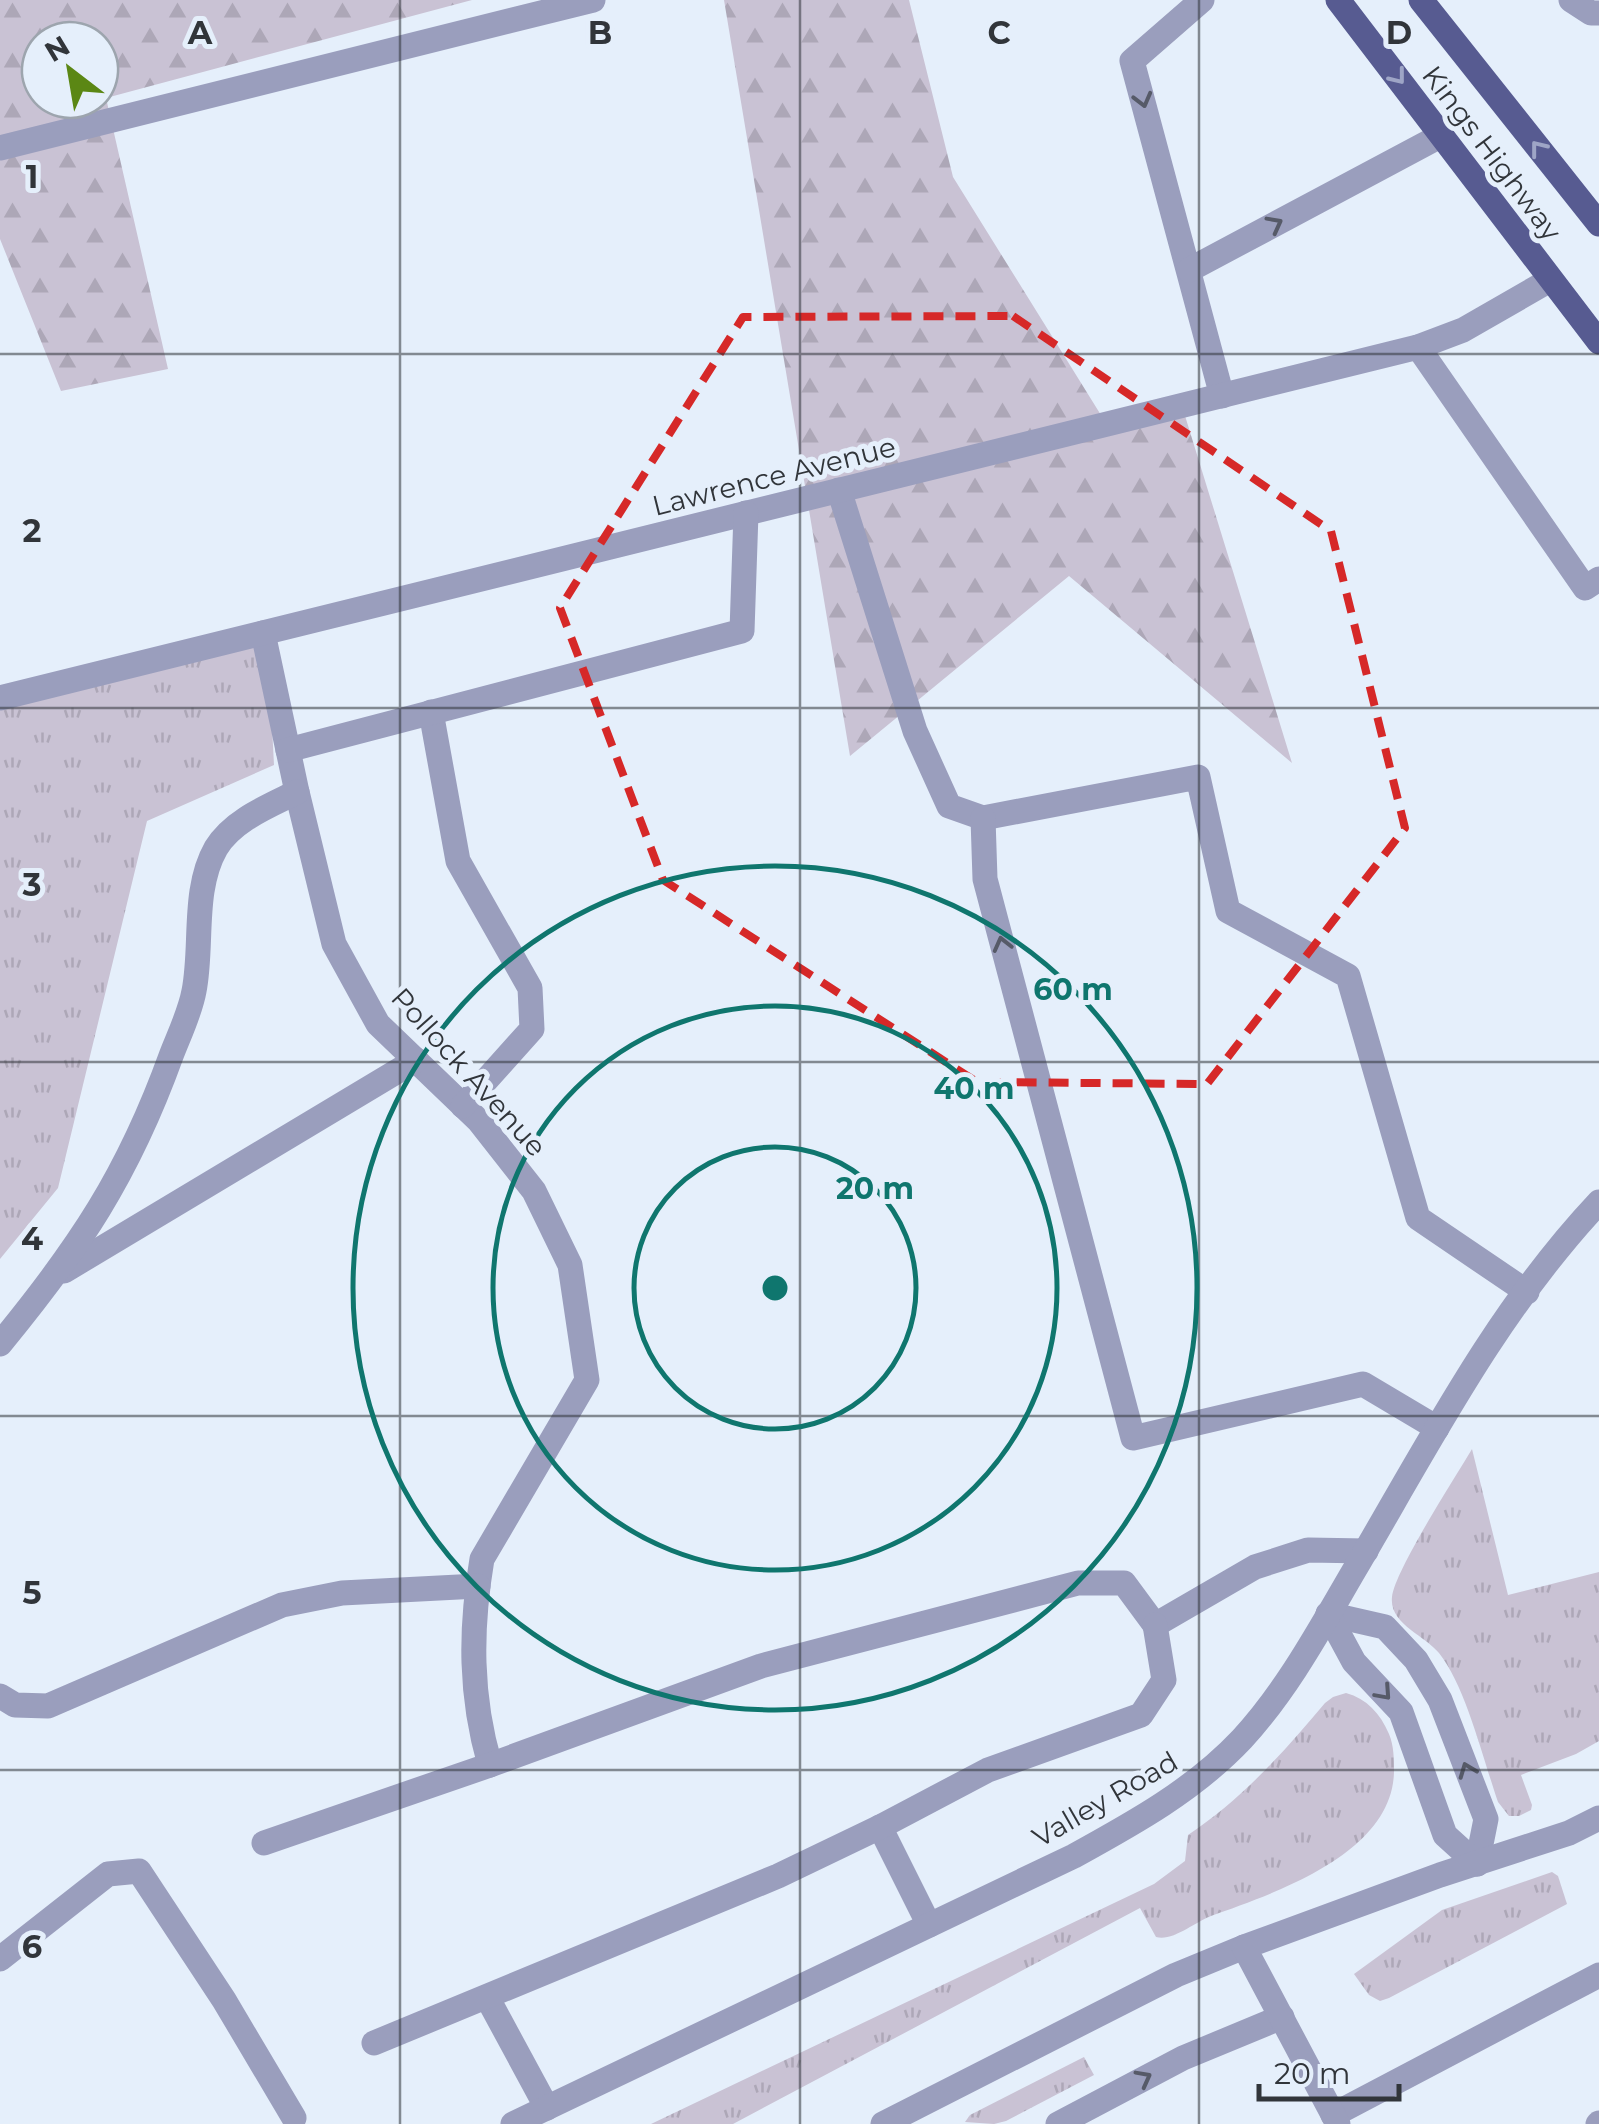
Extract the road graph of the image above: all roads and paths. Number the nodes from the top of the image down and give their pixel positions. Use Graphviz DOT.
graph roads {
  1 [pos="593,0"];
  2 [pos="1202,0"];
  3 [pos="1338,0"];
  4 [pos="1421,0"];
  5 [pos="1572,0"];
  6 [pos="1599,13"];
  7 [pos="1442,135"];
  8 [pos="0,148"];
  9 [pos="1599,224"];
  10 [pos="1189,270"];
  11 [pos="1550,280"];
  12 [pos="1599,342"];
  13 [pos="1418,348"];
  14 [pos="1222,396"];
  15 [pos="839,490"];
  16 [pos="746,514"];
  17 [pos="1599,579"];
  18 [pos="264,633"];
  19 [pos="0,698"];
  20 [pos="430,712"];
  21 [pos="288,750"];
  22 [pos="297,792"];
  23 [pos="983,818"];
  24 [pos="416,1060"];
  25 [pos="464,1106"];
  26 [pos="1599,1202"];
  27 [pos="56,1277"];
  28 [pos="1527,1292"];
  29 [pos="0,1344"];
  30 [pos="1437,1428"];
  31 [pos="1366,1551"];
  32 [pos="478,1586"];
  33 [pos="1328,1614"];
  34 [pos="1156,1625"];
  35 [pos="0,1696"];
  36 [pos="490,1765"];
  37 [pos="1599,1818"];
  38 [pos="880,1827"];
  39 [pos="264,1842"];
  40 [pos="1477,1864"];
  41 [pos="929,1926"];
  42 [pos="1244,1947"];
  43 [pos="0,1959"];
  44 [pos="1599,1975"];
  45 [pos="487,1997"];
  46 [pos="1282,2017"];
  47 [pos="374,2043"];
  48 [pos="547,2108"];
  49 [pos="1335,2120"];
  50 [pos="293,2122"];
  51 [pos="513,2124"];
  52 [pos="883,2124"];
  53 [pos="1058,2124"];
  1 -- 8 [label="street"];
  2 -- 10 [label="street, one-way"];
  3 -- 7 [label="main road, Kings Highway, one-way"];
  9 -- 4 [label="main road, Kings Highway, one-way"];
  5 -- 6 [label="street"];
  10 -- 7 [label="street, one-way"];
  7 -- 11 [label="main road, Kings Highway"];
  10 -- 14 [label="street"];
  11 -- 12 [label="main road, Kings Highway"];
  11 -- 13 [label="street, Lawrence Avenue"];
  13 -- 14 [label="street, Lawrence Avenue"];
  13 -- 17 [label="street"];
  14 -- 15 [label="street, Lawrence Avenue"];
  15 -- 16 [label="street, Lawrence Avenue"];
  15 -- 23 [label="street"];
  16 -- 18 [label="street, Lawrence Avenue"];
  16 -- 20 [label="street"];
  18 -- 19 [label="street, Lawrence Avenue"];
  18 -- 21 [label="street, Pollock Avenue"];
  20 -- 21 [label="street"];
  20 -- 25 [label="street"];
  21 -- 22 [label="street, Pollock Avenue"];
  22 -- 24 [label="street, Pollock Avenue"];
  22 -- 27 [label="street"];
  23 -- 28 [label="street"];
  30 -- 23 [label="street, one-way"];
  24 -- 25 [label="street, Pollock Avenue"];
  24 -- 27 [label="street"];
  25 -- 32 [label="street, Pollock Avenue"];
  26 -- 28 [label="street, Valley Road"];
  27 -- 29 [label="street"];
  28 -- 30 [label="street, Valley Road"];
  30 -- 31 [label="street, Valley Road"];
  31 -- 33 [label="street, Valley Road"];
  31 -- 34 [label="street"];
  32 -- 35 [label="street"];
  32 -- 36 [label="street, Pollock Avenue"];
  33 -- 40 [label="street, one-way"];
  40 -- 33 [label="street, one-way"];
  33 -- 41 [label="street, Valley Road"];
  34 -- 36 [label="street"];
  34 -- 38 [label="street"];
  36 -- 39 [label="street"];
  37 -- 40 [label="street"];
  38 -- 41 [label="street"];
  38 -- 45 [label="street"];
  40 -- 42 [label="street"];
  41 -- 48 [label="street, Valley Road"];
  42 -- 46 [label="street"];
  42 -- 52 [label="street"];
  43 -- 50 [label="street"];
  44 -- 49 [label="street"];
  45 -- 47 [label="street"];
  45 -- 48 [label="street"];
  46 -- 49 [label="street"];
  53 -- 46 [label="street, one-way"];
  48 -- 51 [label="street, Valley Road"];
}
